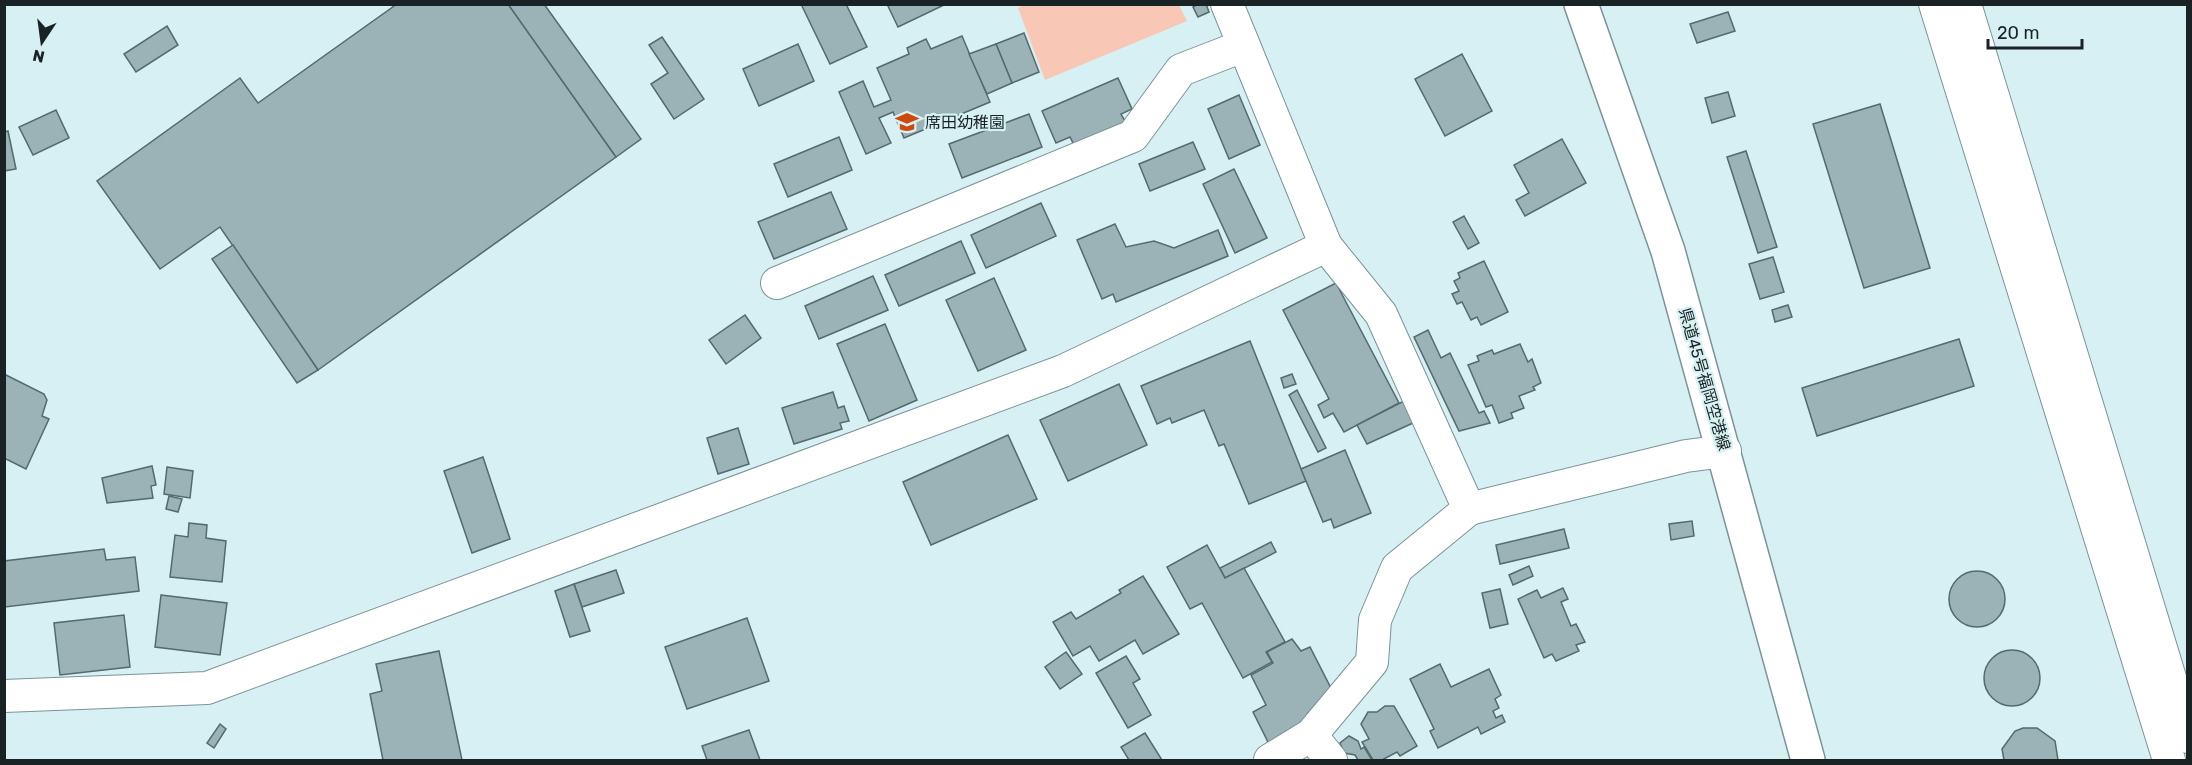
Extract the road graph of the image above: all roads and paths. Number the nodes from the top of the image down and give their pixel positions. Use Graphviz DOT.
graph roads {
  1 [pos="1227,4"];
  2 [pos="1581,4"];
  3 [pos="1935,4"];
  4 [pos="1965,4"];
  5 [pos="1983,4"];
  6 [pos="1243,46"];
  7 [pos="1326,246"];
  8 [pos="777,283"];
  9 [pos="1725,451"];
  10 [pos="1469,509"];
  11 [pos="2187,682"];
  12 [pos="4,696"];
  13 [pos="1311,735"];
  14 [pos="2187,737"];
  15 [pos="1270,760"];
  16 [pos="1331,760"];
  17 [pos="1808,760"];
  18 [pos="2169,760"];
  1 -- 6 [label="street"];
  2 -- 9 [label="main road, 県道45号福岡空港線"];
  3 -- 18 [label="street"];
  4 -- 14 [label="street"];
  5 -- 11 [label="street"];
  6 -- 7 [label="street"];
  6 -- 8 [label="street"];
  7 -- 10 [label="street"];
  7 -- 12 [label="street"];
  9 -- 10 [label="street"];
  9 -- 17 [label="main road, 県道45号福岡空港線"];
  10 -- 13 [label="street"];
  13 -- 15 [label="street"];
  13 -- 16 [label="street"];
}
